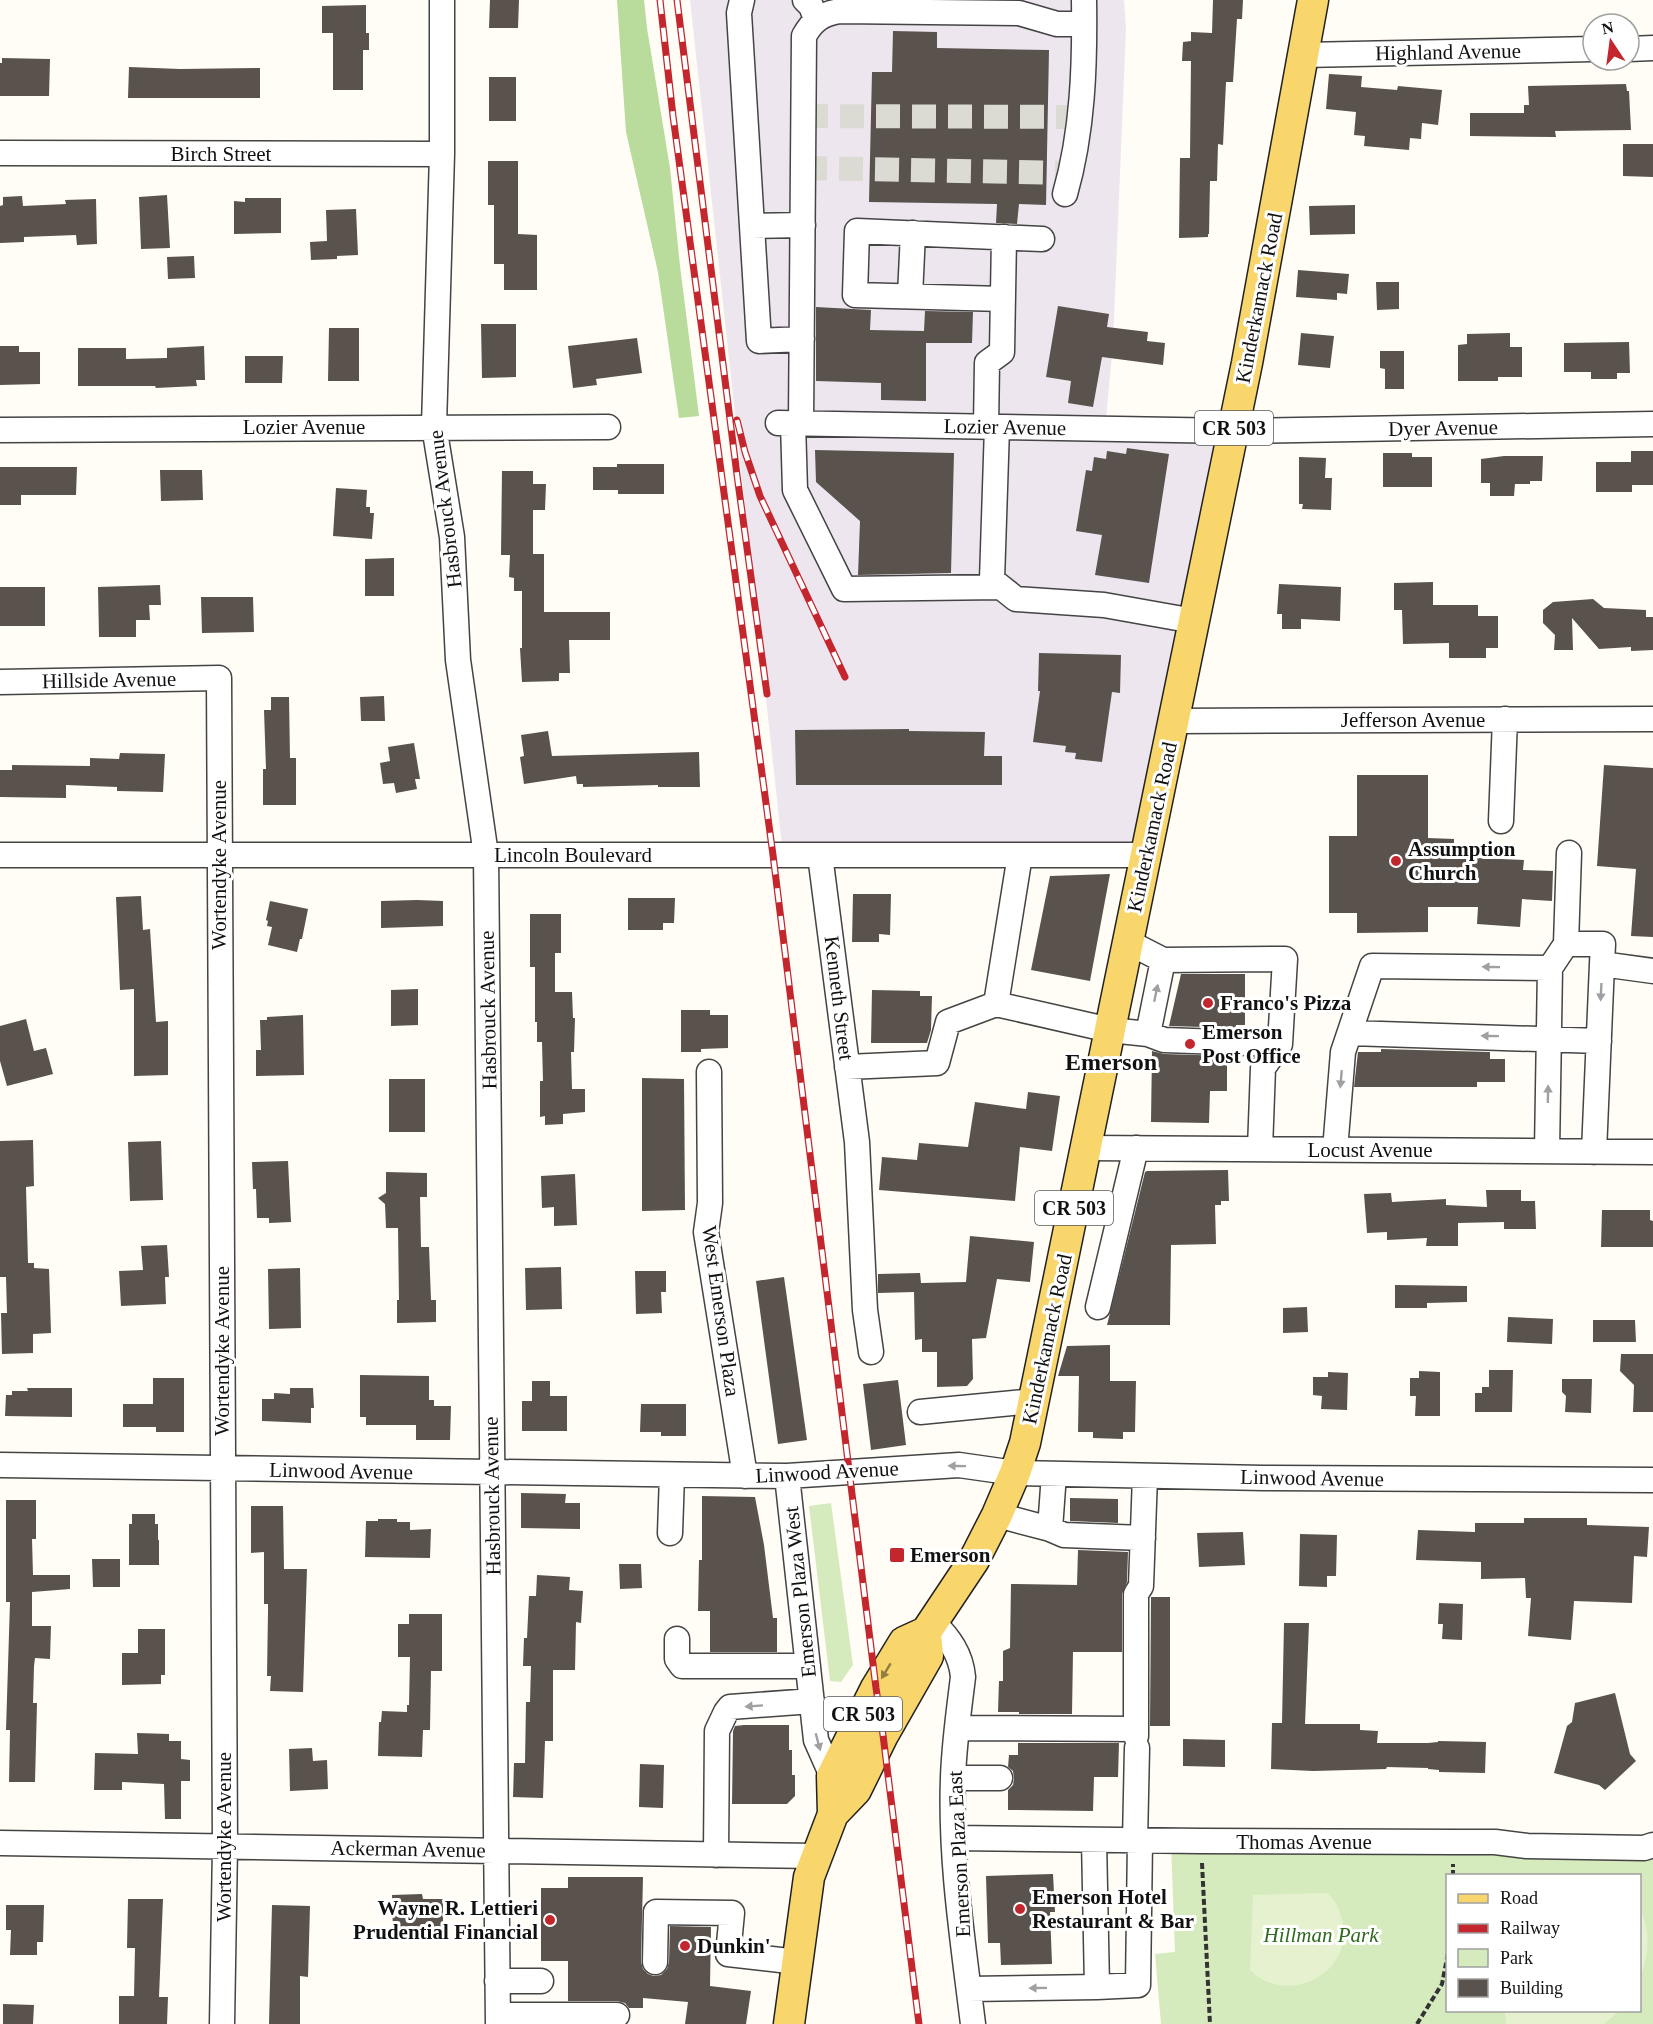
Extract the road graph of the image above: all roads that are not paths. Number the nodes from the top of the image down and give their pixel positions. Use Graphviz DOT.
graph roads {
  1 [pos="442,0"];
  2 [pos="742,0"];
  3 [pos="1084,0"];
  4 [pos="1313,0"];
  5 [pos="811,9"];
  6 [pos="1084,24"];
  7 [pos="1581,49"];
  8 [pos="1303,55"];
  9 [pos="0,153"];
  10 [pos="442,154"];
  11 [pos="1065,194"];
  12 [pos="803,225"];
  13 [pos="752,226"];
  14 [pos="913,233"];
  15 [pos="1004,237"];
  16 [pos="1042,239"];
  17 [pos="910,296"];
  18 [pos="1003,299"];
  19 [pos="802,339"];
  20 [pos="791,423"];
  21 [pos="1653,424"];
  22 [pos="434,426"];
  23 [pos="608,427"];
  24 [pos="991,427"];
  25 [pos="0,430"];
  26 [pos="1233,431"];
  27 [pos="1000,587"];
  28 [pos="1194,621"];
  29 [pos="219,678"];
  30 [pos="0,682"];
  31 [pos="1505,719"];
  32 [pos="1653,719"];
  33 [pos="1174,721"];
  34 [pos="1501,821"];
  35 [pos="1569,853"];
  36 [pos="0,855"];
  37 [pos="219,855"];
  38 [pos="486,855"];
  39 [pos="820,855"];
  40 [pos="1020,855"];
  41 [pos="1146,855"];
  42 [pos="1128,942"];
  43 [pos="1566,944"];
  44 [pos="1163,960"];
  45 [pos="1602,964"];
  46 [pos="1550,968"];
  47 [pos="1653,971"];
  48 [pos="996,1004"];
  49 [pos="1110,1030"];
  50 [pos="1350,1033"];
  51 [pos="1148,1034"];
  52 [pos="1548,1038"];
  53 [pos="1599,1041"];
  54 [pos="1280,1044"];
  55 [pos="847,1067"];
  56 [pos="709,1072"];
  57 [pos="1086,1148"];
  58 [pos="1136,1149"];
  59 [pos="1260,1149"];
  60 [pos="1335,1150"];
  61 [pos="1547,1151"];
  62 [pos="1594,1152"];
  63 [pos="1653,1152"];
  64 [pos="1098,1308"];
  65 [pos="871,1352"];
  66 [pos="1034,1401"];
  67 [pos="920,1412"];
  68 [pos="0,1466"];
  69 [pos="222,1469"];
  70 [pos="492,1473"];
  71 [pos="1015,1473"];
  72 [pos="1054,1474"];
  73 [pos="672,1475"];
  74 [pos="745,1476"];
  75 [pos="786,1476"];
  76 [pos="1145,1476"];
  77 [pos="1653,1480"];
  78 [pos="997,1515"];
  79 [pos="1050,1529"];
  80 [pos="670,1533"];
  81 [pos="1143,1538"];
  82 [pos="929,1627"];
  83 [pos="677,1639"];
  84 [pos="808,1666"];
  85 [pos="812,1701"];
  86 [pos="957,1728"];
  87 [pos="1136,1738"];
  88 [pos="832,1776"];
  89 [pos="953,1778"];
  90 [pos="1000,1778"];
  91 [pos="833,1814"];
  92 [pos="954,1838"];
  93 [pos="1094,1840"];
  94 [pos="1137,1841"];
  95 [pos="0,1843"];
  96 [pos="1653,1845"];
  97 [pos="225,1846"];
  98 [pos="496,1851"];
  99 [pos="716,1855"];
  100 [pos="816,1856"];
  101 [pos="655,1962"];
  102 [pos="798,1962"];
  103 [pos="497,1981"];
  104 [pos="541,1981"];
  105 [pos="1097,1987"];
  106 [pos="969,1989"];
  107 [pos="617,2015"];
  108 [pos="498,2019"];
  109 [pos="222,2024"];
  110 [pos="789,2024"];
  111 [pos="973,2024"];
  1 -- 10 [label="street, Hasbrouck Avenue"];
  2 -- 13 [label="street"];
  3 -- 6 [label="street"];
  4 -- 8 [label="main road, Kinderkamack Road / CR 503"];
  5 -- 6 [label="street"];
  5 -- 12 [label="street"];
  6 -- 11 [label="street"];
  7 -- 8 [label="street, Highland Avenue"];
  8 -- 26 [label="main road, Kinderkamack Road / CR 503"];
  9 -- 10 [label="street, Birch Street"];
  10 -- 22 [label="street, Hasbrouck Avenue"];
  12 -- 13 [label="street"];
  12 -- 19 [label="street"];
  13 -- 19 [label="street"];
  14 -- 15 [label="street"];
  14 -- 17 [label="street"];
  14 -- 17 [label="street"];
  15 -- 16 [label="street"];
  15 -- 18 [label="street"];
  17 -- 18 [label="street"];
  18 -- 24 [label="street"];
  19 -- 20 [label="street"];
  20 -- 24 [label="street, Lozier Avenue"];
  20 -- 27 [label="street"];
  21 -- 26 [label="street, Dyer Avenue"];
  22 -- 23 [label="street, Lozier Avenue"];
  22 -- 25 [label="street, Lozier Avenue"];
  22 -- 38 [label="street, Hasbrouck Avenue"];
  24 -- 26 [label="street, Lozier Avenue"];
  24 -- 27 [label="street"];
  26 -- 28 [label="main road, Kinderkamack Road / CR 503"];
  27 -- 28 [label="street"];
  28 -- 33 [label="main road, Kinderkamack Road / CR 503"];
  29 -- 30 [label="street, Hillside Avenue"];
  29 -- 37 [label="street, Wortendyke Avenue"];
  31 -- 32 [label="street, Jefferson Avenue"];
  31 -- 33 [label="street, Jefferson Avenue"];
  31 -- 34 [label="street"];
  33 -- 41 [label="main road, Kinderkamack Road / CR 503"];
  35 -- 43 [label="street"];
  36 -- 37 [label="street, Lincoln Boulevard"];
  37 -- 38 [label="street, Lincoln Boulevard"];
  37 -- 69 [label="street, Wortendyke Avenue"];
  38 -- 39 [label="street, Lincoln Boulevard"];
  38 -- 70 [label="street, Hasbrouck Avenue"];
  39 -- 40 [label="street, Lincoln Boulevard"];
  39 -- 55 [label="street, Kenneth Street"];
  40 -- 41 [label="street, Lincoln Boulevard"];
  40 -- 48 [label="street"];
  41 -- 42 [label="main road, Kinderkamack Road / CR 503"];
  42 -- 44 [label="street"];
  42 -- 49 [label="main road, Kinderkamack Road / CR 503"];
  43 -- 45 [label="street"];
  43 -- 46 [label="street"];
  51 -- 44 [label="street, one-way"];
  44 -- 54 [label="street"];
  45 -- 47 [label="street"];
  45 -- 53 [label="street, one-way"];
  46 -- 50 [label="street, one-way"];
  46 -- 52 [label="street"];
  48 -- 49 [label="street"];
  48 -- 55 [label="street"];
  49 -- 51 [label="street"];
  49 -- 57 [label="main road, Kinderkamack Road / CR 503"];
  52 -- 50 [label="street, one-way"];
  50 -- 60 [label="street, one-way"];
  51 -- 54 [label="street"];
  52 -- 53 [label="street"];
  61 -- 52 [label="street, one-way"];
  53 -- 62 [label="street"];
  54 -- 59 [label="street"];
  55 -- 65 [label="street, Kenneth Street"];
  56 -- 74 [label="street, West Emerson Plaza"];
  57 -- 58 [label="street, Locust Avenue"];
  57 -- 66 [label="main road, Kinderkamack Road / CR 503"];
  58 -- 59 [label="street, Locust Avenue"];
  58 -- 64 [label="street"];
  59 -- 60 [label="street, Locust Avenue"];
  60 -- 61 [label="street, Locust Avenue"];
  61 -- 62 [label="street, Locust Avenue"];
  62 -- 63 [label="street, Locust Avenue"];
  66 -- 67 [label="street"];
  66 -- 71 [label="main road, Kinderkamack Road / CR 503"];
  68 -- 69 [label="street, Linwood Avenue"];
  69 -- 70 [label="street, Linwood Avenue"];
  69 -- 97 [label="street, Wortendyke Avenue"];
  70 -- 73 [label="street, Linwood Avenue"];
  70 -- 98 [label="street, Hasbrouck Avenue"];
  71 -- 72 [label="street, Linwood Avenue"];
  71 -- 75 [label="street, Linwood Avenue, one-way"];
  71 -- 78 [label="main road, Kinderkamack Road / CR 503"];
  72 -- 76 [label="street, Linwood Avenue"];
  72 -- 79 [label="street"];
  73 -- 74 [label="street, Linwood Avenue"];
  73 -- 80 [label="street"];
  74 -- 75 [label="street, Linwood Avenue"];
  75 -- 84 [label="street, Emerson Plaza West"];
  76 -- 77 [label="street, Linwood Avenue"];
  76 -- 81 [label="street"];
  78 -- 79 [label="street"];
  78 -- 82 [label="main road, Kinderkamack Road / CR 503"];
  79 -- 81 [label="street"];
  81 -- 87 [label="street"];
  82 -- 86 [label="street, Emerson Plaza East"];
  82 -- 88 [label="main road, Kinderkamack Road / CR 503, one-way"];
  82 -- 91 [label="main road, Kinderkamack Road / CR 503"];
  83 -- 84 [label="street"];
  84 -- 85 [label="street, Emerson Plaza West"];
  85 -- 88 [label="street, Emerson Plaza West, one-way"];
  85 -- 99 [label="street, one-way"];
  86 -- 87 [label="street"];
  86 -- 89 [label="street, Emerson Plaza East"];
  87 -- 94 [label="street"];
  88 -- 91 [label="main road, Kinderkamack Road / CR 503"];
  89 -- 90 [label="street"];
  89 -- 92 [label="street, Emerson Plaza East"];
  91 -- 100 [label="main road, Kinderkamack Road / CR 503"];
  92 -- 93 [label="street, Thomas Avenue"];
  92 -- 106 [label="street, Emerson Plaza East"];
  93 -- 94 [label="street, Thomas Avenue"];
  93 -- 105 [label="street"];
  94 -- 96 [label="street, Thomas Avenue"];
  94 -- 105 [label="street"];
  95 -- 97 [label="street, Ackerman Avenue"];
  97 -- 98 [label="street, Ackerman Avenue"];
  97 -- 109 [label="street, Wortendyke Avenue"];
  98 -- 99 [label="street, Ackerman Avenue"];
  98 -- 103 [label="street, Hasbrouck Avenue"];
  99 -- 100 [label="street, Ackerman Avenue"];
  100 -- 102 [label="main road, Kinderkamack Road / CR 503"];
  101 -- 102 [label="street"];
  102 -- 110 [label="main road, Kinderkamack Road / CR 503"];
  103 -- 104 [label="street"];
  103 -- 108 [label="street, Hasbrouck Avenue"];
  105 -- 106 [label="street, one-way"];
  106 -- 111 [label="street, Emerson Plaza East"];
  107 -- 108 [label="street"];
}
